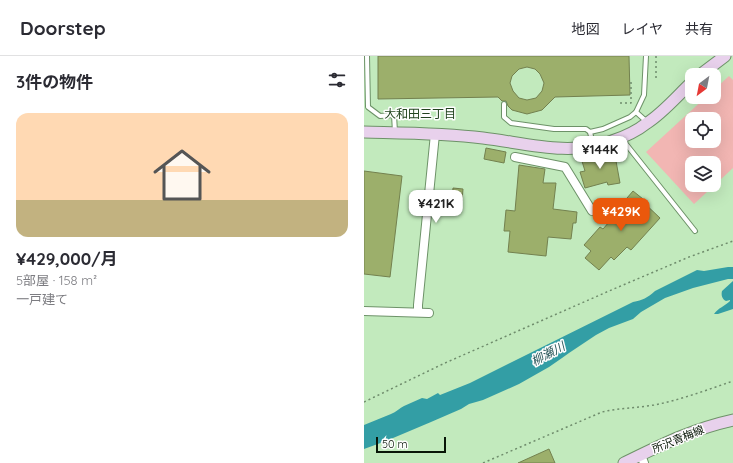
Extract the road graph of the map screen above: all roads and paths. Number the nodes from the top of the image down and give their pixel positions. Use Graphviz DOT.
graph roads {
  1 [pos="367,56"];
  2 [pos="646,56"];
  3 [pos="656,56"];
  4 [pos="725,56"];
  5 [pos="709,68"];
  6 [pos="631,81"];
  7 [pos="656,81"];
  8 [pos="685,89"];
  9 [pos="620,103"];
  10 [pos="504,104"];
  11 [pos="636,112"];
  12 [pos="648,123"];
  13 [pos="364,132"];
  14 [pos="590,132"];
  15 [pos="395,133"];
  16 [pos="435,134"];
  17 [pos="620,137"];
  18 [pos="593,146"];
  19 [pos="514,157"];
  20 [pos="592,211"];
  21 [pos="696,231"];
  22 [pos="733,241"];
  23 [pos="364,311"];
  24 [pos="418,312"];
  25 [pos="429,312"];
  26 [pos="733,381"];
  27 [pos="364,402"];
  28 [pos="733,420"];
  29 [pos="642,459"];
  30 [pos="483,463"];
  31 [pos="624,463"];
  1 -- 15 [label="lane"];
  2 -- 11 [label="lane"];
  3 -- 7 [label="path"];
  4 -- 5 [label="street"];
  6 -- 9 [label="path"];
  8 -- 12 [label="street"];
  10 -- 14 [label="lane"];
  11 -- 12 [label="lane"];
  11 -- 14 [label="lane"];
  12 -- 17 [label="street"];
  13 -- 15 [label="street"];
  14 -- 18 [label="lane"];
  15 -- 16 [label="street"];
  16 -- 18 [label="street"];
  16 -- 24 [label="street"];
  17 -- 18 [label="street"];
  17 -- 21 [label="lane"];
  19 -- 20 [label="street"];
  22 -- 27 [label="path"];
  23 -- 24 [label="street"];
  24 -- 25 [label="street"];
  26 -- 30 [label="path"];
  28 -- 29 [label="street, 所沢青梅線"];
  29 -- 31 [label="street, 所沢青梅線"];
}
